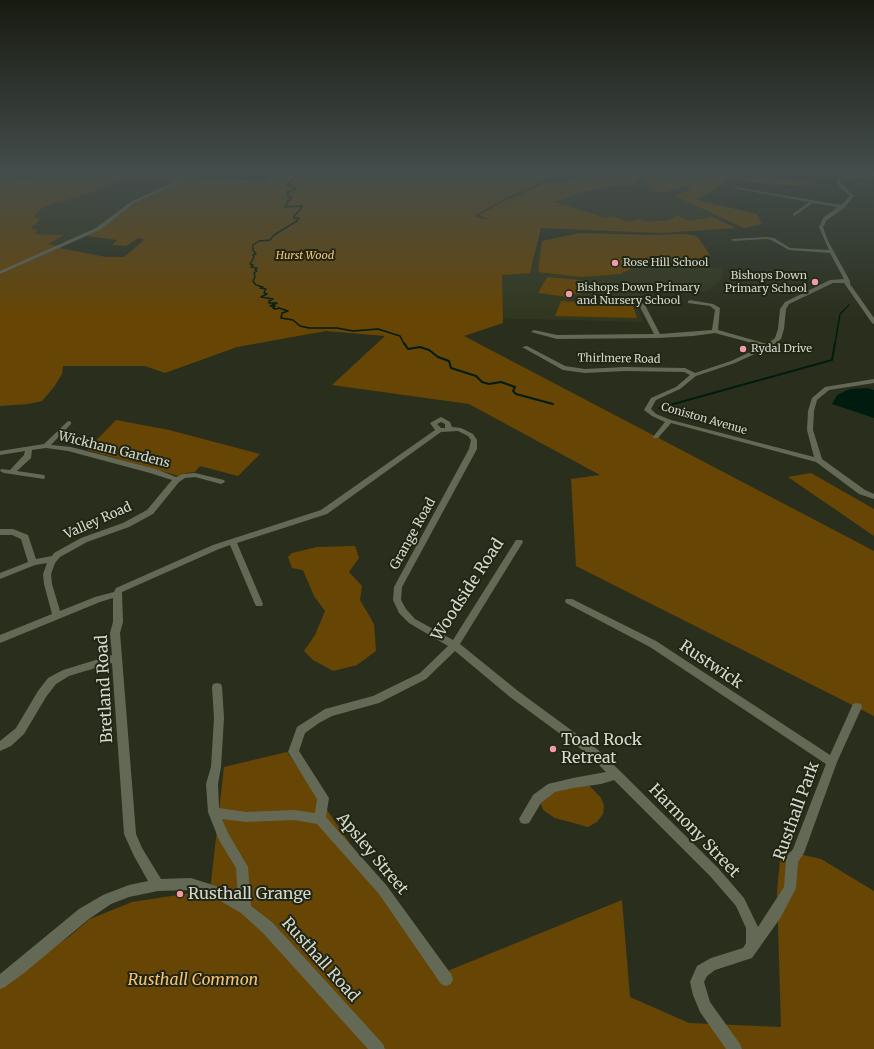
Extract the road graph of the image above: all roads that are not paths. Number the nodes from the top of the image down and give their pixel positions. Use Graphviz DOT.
graph roads {
  1 [pos="111,219"];
  2 [pos="825,219"];
  3 [pos="733,240"];
  4 [pos="832,252"];
  5 [pos="0,273"];
  6 [pos="847,281"];
  7 [pos="690,302"];
  8 [pos="642,305"];
  9 [pos="874,322"];
  10 [pos="715,331"];
  11 [pos="534,332"];
  12 [pos="658,336"];
  13 [pos="768,346"];
  14 [pos="525,347"];
  15 [pos="694,375"];
  16 [pos="874,381"];
  17 [pos="669,421"];
  18 [pos="68,423"];
  19 [pos="656,437"];
  20 [pos="46,446"];
  21 [pos="30,448"];
  22 [pos="0,453"];
  23 [pos="819,460"];
  24 [pos="41,477"];
  25 [pos="176,480"];
  26 [pos="221,482"];
  27 [pos="874,497"];
  28 [pos="0,532"];
  29 [pos="232,541"];
  30 [pos="518,542"];
  31 [pos="54,558"];
  32 [pos="33,563"];
  33 [pos="0,576"];
  34 [pos="117,594"];
  35 [pos="569,601"];
  36 [pos="259,604"];
  37 [pos="57,616"];
  38 [pos="0,639"];
  39 [pos="459,648"];
  40 [pos="116,658"];
  41 [pos="217,687"];
  42 [pos="857,706"];
  43 [pos="0,746"];
  44 [pos="832,762"];
  45 [pos="616,774"];
  46 [pos="214,812"];
  47 [pos="320,819"];
  48 [pos="525,819"];
  49 [pos="158,884"];
  50 [pos="245,909"];
  51 [pos="754,945"];
  52 [pos="446,979"];
  53 [pos="0,982"];
  54 [pos="378,1049"];
  55 [pos="735,1049"];
  1 -- 5 [label="street"];
  2 -- 4 [label="street"];
  3 -- 4 [label="street"];
  4 -- 6 [label="street"];
  6 -- 9 [label="street"];
  6 -- 13 [label="street, Coniston Avenue"];
  7 -- 10 [label="street"];
  8 -- 12 [label="street"];
  10 -- 12 [label="street"];
  10 -- 13 [label="street"];
  11 -- 12 [label="street"];
  13 -- 15 [label="street, Coniston Avenue"];
  14 -- 15 [label="street, Thirlmere Road"];
  15 -- 17 [label="street, Coniston Avenue"];
  16 -- 23 [label="street"];
  17 -- 19 [label="street"];
  17 -- 23 [label="street, Coniston Avenue"];
  18 -- 20 [label="street"];
  20 -- 21 [label="street, Wickham Gardens"];
  20 -- 25 [label="street, Wickham Gardens"];
  21 -- 22 [label="street, Wickham Gardens"];
  21 -- 24 [label="street"];
  23 -- 27 [label="street"];
  25 -- 26 [label="street"];
  25 -- 31 [label="street, Valley Road"];
  28 -- 32 [label="street"];
  29 -- 34 [label="street, Grange Road"];
  29 -- 36 [label="street"];
  29 -- 39 [label="street, Grange Road"];
  30 -- 39 [label="street, Woodside Road"];
  31 -- 32 [label="street"];
  31 -- 37 [label="street"];
  32 -- 33 [label="street"];
  34 -- 37 [label="street"];
  34 -- 40 [label="street, Bretland Road"];
  35 -- 44 [label="street, Rustwick"];
  37 -- 38 [label="street"];
  39 -- 45 [label="street, Harmony Street"];
  39 -- 47 [label="street, Woodside Road"];
  40 -- 43 [label="street"];
  40 -- 49 [label="street, Bretland Road"];
  41 -- 46 [label="street"];
  42 -- 44 [label="street, Rusthall Park"];
  44 -- 51 [label="street, Rusthall Park"];
  45 -- 48 [label="street"];
  45 -- 51 [label="street, Harmony Street"];
  46 -- 47 [label="street, Apsley Street"];
  46 -- 50 [label="street"];
  47 -- 52 [label="street, Apsley Street"];
  49 -- 50 [label="street, Rusthall Road"];
  49 -- 53 [label="street, Rusthall Road"];
  50 -- 54 [label="street, Rusthall Road"];
  51 -- 55 [label="street"];
}
